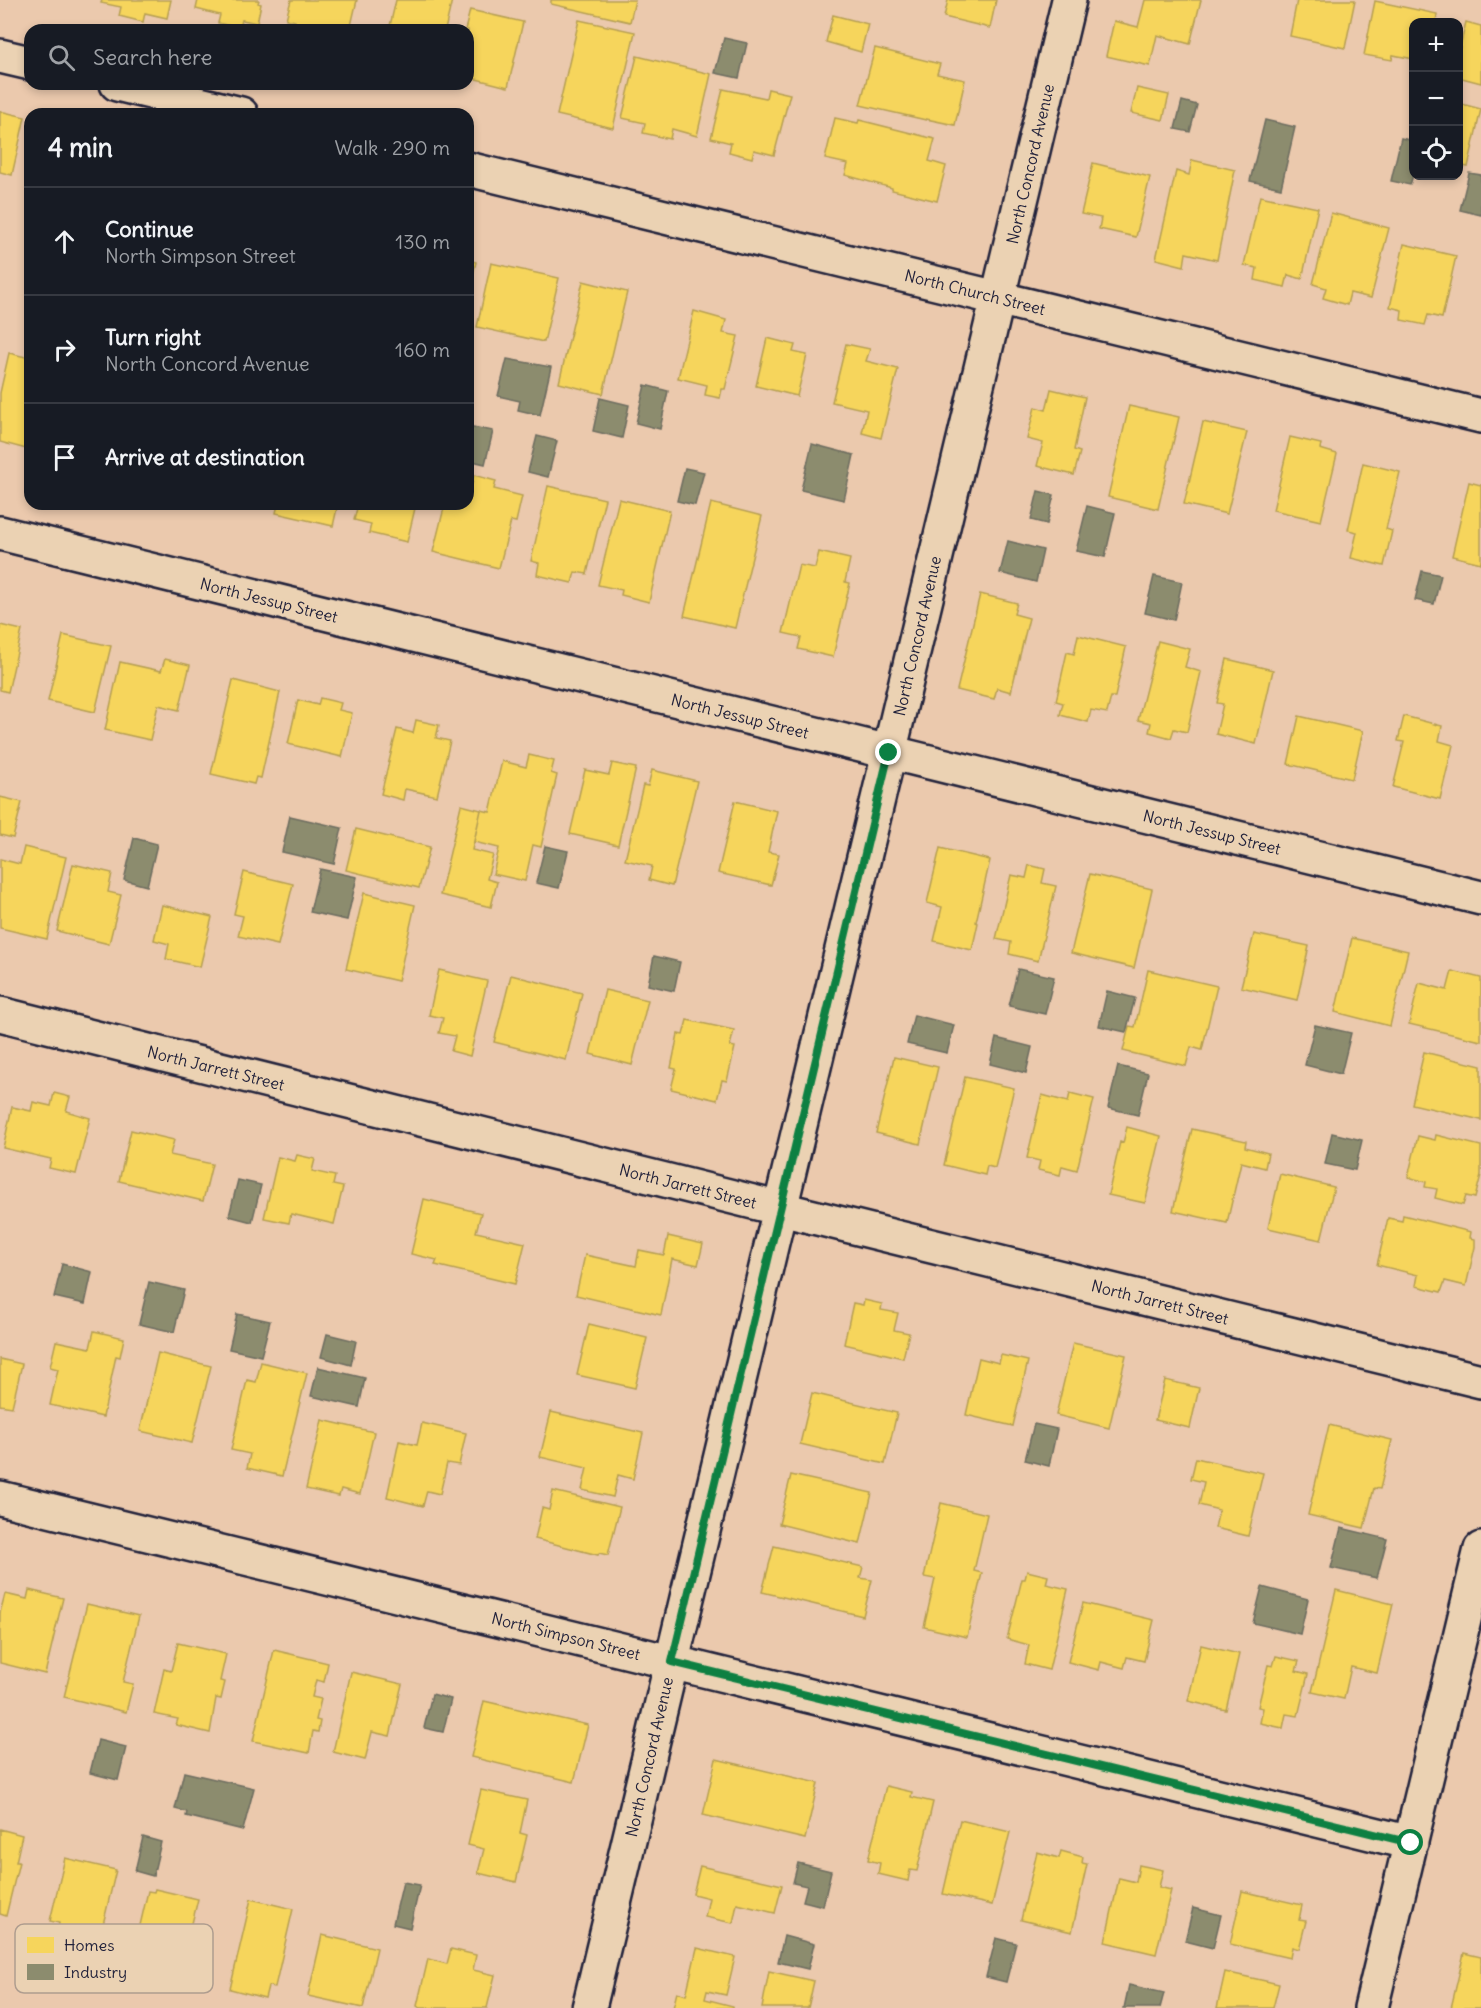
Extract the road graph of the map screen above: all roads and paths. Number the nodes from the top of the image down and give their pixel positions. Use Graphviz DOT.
graph roads {
  1 [pos="1069,0"];
  2 [pos="0,56"];
  3 [pos="24,62"];
  4 [pos="142,90"];
  5 [pos="215,108"];
  6 [pos="474,170"];
  7 [pos="998,298"];
  8 [pos="1481,416"];
  9 [pos="0,533"];
  10 [pos="889,753"];
  11 [pos="1481,898"];
  12 [pos="0,1014"];
  13 [pos="781,1209"];
  14 [pos="1481,1381"];
  15 [pos="0,1497"];
  16 [pos="1481,1549"];
  17 [pos="672,1662"];
  18 [pos="1411,1843"];
  19 [pos="589,2008"];
  20 [pos="1371,2008"];
  1 -- 7 [label="street, North Concord Avenue"];
  2 -- 3 [label="street"];
  4 -- 5 [label="street"];
  6 -- 7 [label="street, North Church Street"];
  7 -- 8 [label="street, North Church Street"];
  7 -- 10 [label="street, North Concord Avenue"];
  9 -- 10 [label="street, North Jessup Street"];
  10 -- 11 [label="street, North Jessup Street"];
  10 -- 13 [label="street, North Concord Avenue"];
  12 -- 13 [label="street, North Jarrett Street"];
  13 -- 14 [label="street, North Jarrett Street"];
  13 -- 17 [label="street, North Concord Avenue"];
  15 -- 17 [label="street, North Simpson Street"];
  16 -- 18 [label="street"];
  17 -- 18 [label="street, North Simpson Street"];
  17 -- 19 [label="street, North Concord Avenue"];
  18 -- 20 [label="street"];
}
